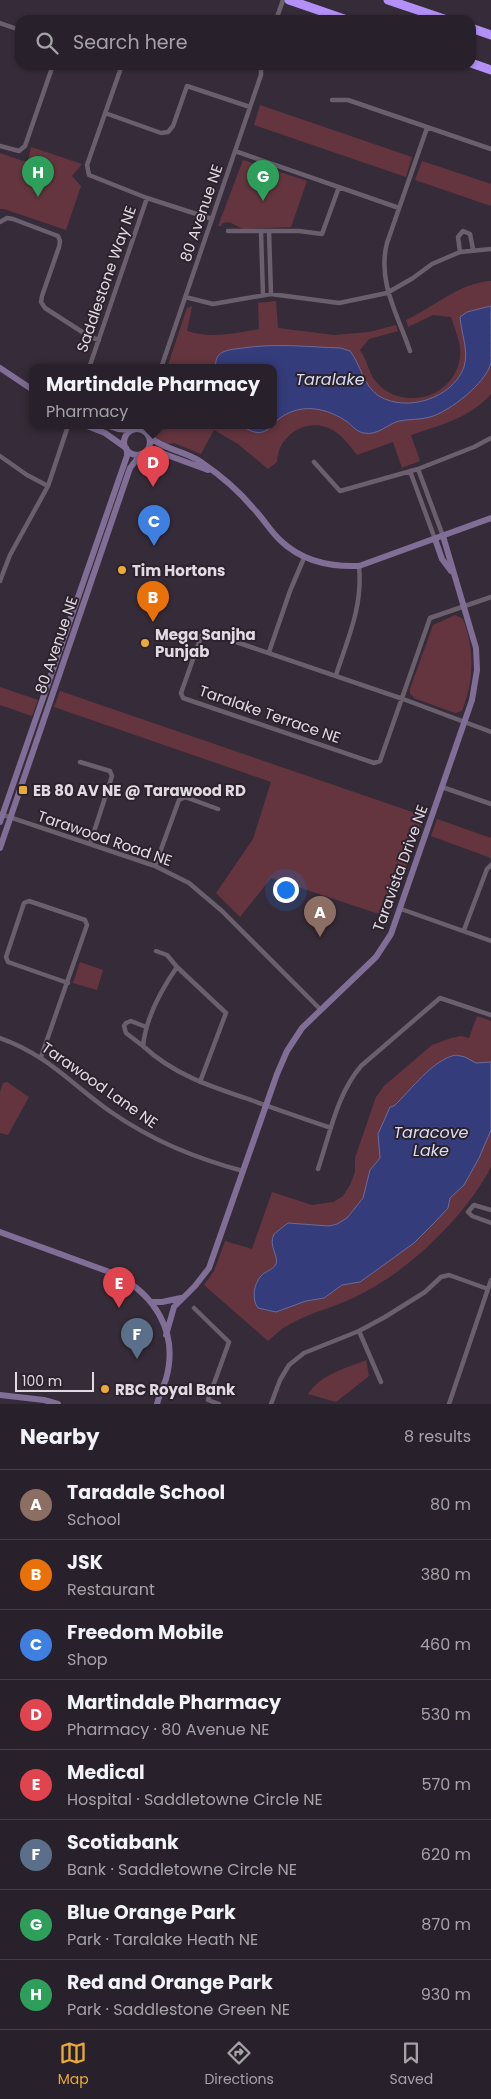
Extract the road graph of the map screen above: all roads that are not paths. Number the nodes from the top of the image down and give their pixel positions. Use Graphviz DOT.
graph roads {
  1 [pos="283,0"];
  2 [pos="289,0"];
  3 [pos="388,0"];
  4 [pos="278,15"];
  5 [pos="332,15"];
  6 [pos="432,15"];
  7 [pos="0,23"];
  8 [pos="15,28"];
  9 [pos="476,30"];
  10 [pos="491,35"];
  11 [pos="476,65"];
  12 [pos="51,70"];
  13 [pos="120,70"];
  14 [pos="261,70"];
  15 [pos="491,70"];
  16 [pos="332,100"];
  17 [pos="250,108"];
  18 [pos="105,114"];
  19 [pos="427,128"];
  20 [pos="0,146"];
  21 [pos="491,149"];
  22 [pos="235,151"];
  23 [pos="339,187"];
  24 [pos="147,198"];
  25 [pos="399,208"];
  26 [pos="212,219"];
  27 [pos="0,222"];
  28 [pos="228,231"];
  29 [pos="269,231"];
  30 [pos="261,232"];
  31 [pos="491,249"];
  32 [pos="473,250"];
  33 [pos="460,252"];
  34 [pos="387,292"];
  35 [pos="271,294"];
  36 [pos="263,295"];
  37 [pos="185,297"];
  38 [pos="99,340"];
  39 [pos="410,351"];
  40 [pos="90,364"];
  41 [pos="162,364"];
  42 [pos="0,368"];
  43 [pos="29,387"];
  44 [pos="67,429"];
  45 [pos="95,429"];
  46 [pos="132,429"];
  47 [pos="138,429"];
  48 [pos="147,429"];
  49 [pos="149,436"];
  50 [pos="491,438"];
  51 [pos="126,449"];
  52 [pos="143,454"];
  53 [pos="0,456"];
  54 [pos="314,462"];
  55 [pos="418,469"];
  56 [pos="212,471"];
  57 [pos="410,471"];
  58 [pos="48,486"];
  59 [pos="491,518"];
  60 [pos="443,536"];
  61 [pos="435,539"];
  62 [pos="304,558"];
  63 [pos="359,566"];
  64 [pos="453,573"];
  65 [pos="0,581"];
  66 [pos="491,597"];
  67 [pos="465,607"];
  68 [pos="269,652"];
  69 [pos="336,676"];
  70 [pos="403,699"];
  71 [pos="464,722"];
  72 [pos="491,732"];
  73 [pos="80,762"];
  74 [pos="442,787"];
  75 [pos="491,804"];
  76 [pos="218,809"];
  77 [pos="1,817"];
  78 [pos="10,818"];
  79 [pos="90,844"];
  80 [pos="0,848"];
  81 [pos="491,865"];
  82 [pos="155,866"];
  83 [pos="401,908"];
  84 [pos="464,930"];
  85 [pos="491,941"];
  86 [pos="156,951"];
  87 [pos="177,967"];
  88 [pos="68,983"];
  89 [pos="320,1010"];
  90 [pos="491,1015"];
  91 [pos="146,1027"];
  92 [pos="0,1038"];
  93 [pos="143,1046"];
  94 [pos="41,1057"];
  95 [pos="200,1082"];
  96 [pos="266,1106"];
  97 [pos="331,1128"];
  98 [pos="318,1169"];
  99 [pos="243,1171"];
  100 [pos="491,1210"];
  101 [pos="491,1223"];
  102 [pos="0,1232"];
  103 [pos="491,1280"];
  104 [pos="488,1288"];
  105 [pos="182,1297"];
  106 [pos="152,1302"];
  107 [pos="194,1308"];
  108 [pos="359,1331"];
  109 [pos="166,1335"];
  110 [pos="166,1379"];
  111 [pos="382,1382"];
  112 [pos="0,1395"];
  113 [pos="58,1404"];
  114 [pos="157,1404"];
  115 [pos="161,1404"];
  116 [pos="219,1404"];
  117 [pos="271,1404"];
  118 [pos="449,1404"];
  1 -- 4 [label="street"];
  2 -- 5 [label="highway"];
  3 -- 6 [label="highway"];
  7 -- 8 [label="street"];
  9 -- 10 [label="highway"];
  11 -- 15 [label="highway"];
  12 -- 20 [label="street"];
  13 -- 18 [label="street"];
  14 -- 17 [label="street, 80 Avenue NE"];
  16 -- 19 [label="street"];
  17 -- 18 [label="street"];
  17 -- 22 [label="street, 80 Avenue NE"];
  18 -- 24 [label="street"];
  19 -- 21 [label="street"];
  19 -- 25 [label="street"];
  22 -- 23 [label="street"];
  22 -- 26 [label="street, 80 Avenue NE"];
  23 -- 25 [label="street"];
  23 -- 29 [label="street"];
  24 -- 26 [label="street"];
  24 -- 38 [label="street, Saddlestone Way NE"];
  25 -- 34 [label="street"];
  26 -- 37 [label="street, 80 Avenue NE"];
  27 -- 38 [label="street"];
  28 -- 30 [label="street"];
  29 -- 30 [label="street"];
  29 -- 35 [label="street"];
  30 -- 36 [label="street"];
  31 -- 32 [label="street"];
  32 -- 33 [label="street"];
  32 -- 33 [label="street"];
  33 -- 34 [label="street"];
  34 -- 35 [label="street"];
  34 -- 39 [label="street"];
  35 -- 36 [label="street"];
  36 -- 37 [label="street"];
  37 -- 41 [label="street, 80 Avenue NE"];
  38 -- 40 [label="street, Saddlestone Way NE"];
  42 -- 43 [label="street"];
  44 -- 58 [label="street"];
  45 -- 51 [label="street"];
  46 -- 51 [label="street"];
  47 -- 49 [label="street"];
  48 -- 49 [label="street"];
  49 -- 52 [label="street"];
  49 -- 56 [label="street"];
  50 -- 55 [label="street"];
  51 -- 52 [label="street"];
  51 -- 77 [label="street, 80 Avenue NE"];
  52 -- 56 [label="street"];
  52 -- 78 [label="street, 80 Avenue NE"];
  53 -- 58 [label="street"];
  54 -- 57 [label="street"];
  55 -- 57 [label="street"];
  55 -- 60 [label="street"];
  56 -- 62 [label="street"];
  57 -- 61 [label="street"];
  58 -- 65 [label="street"];
  59 -- 60 [label="street"];
  60 -- 61 [label="street"];
  60 -- 64 [label="street, Taravista Drive NE"];
  61 -- 63 [label="street"];
  61 -- 64 [label="street, Taravista Drive NE"];
  62 -- 63 [label="street"];
  62 -- 68 [label="street"];
  63 -- 69 [label="street"];
  64 -- 67 [label="street, Taravista Drive NE"];
  66 -- 67 [label="street"];
  67 -- 70 [label="street"];
  67 -- 71 [label="street, Taravista Drive NE"];
  68 -- 69 [label="street, Taralake Terrace NE"];
  68 -- 70 [label="street, Taralake Terrace NE"];
  69 -- 70 [label="street, Taralake Terrace NE"];
  70 -- 71 [label="street, Taralake Terrace NE"];
  71 -- 72 [label="street, Taralake Terrace NE"];
  71 -- 74 [label="street, Taravista Drive NE"];
  73 -- 79 [label="street"];
  74 -- 75 [label="street"];
  74 -- 83 [label="street, Taravista Drive NE"];
  76 -- 82 [label="street"];
  77 -- 78 [label="street, Tarawood Road NE"];
  78 -- 79 [label="street, Tarawood Road NE"];
  78 -- 80 [label="street, 80 Avenue NE"];
  79 -- 82 [label="street, Tarawood Road NE"];
  81 -- 84 [label="street"];
  82 -- 89 [label="street, Tarawood Road NE"];
  83 -- 84 [label="street"];
  83 -- 89 [label="street, Taravista Drive NE"];
  84 -- 85 [label="street"];
  86 -- 87 [label="street"];
  87 -- 91 [label="street"];
  87 -- 95 [label="street"];
  88 -- 88 [label="street"];
  88 -- 94 [label="street"];
  89 -- 96 [label="street, Taravista Drive NE"];
  90 -- 97 [label="street"];
  91 -- 93 [label="street"];
  91 -- 93 [label="street"];
  92 -- 94 [label="street, Tarawood Lane NE"];
  93 -- 95 [label="street"];
  94 -- 99 [label="street, Tarawood Lane NE"];
  95 -- 96 [label="street"];
  96 -- 97 [label="street"];
  96 -- 99 [label="street, Taravista Drive NE"];
  97 -- 98 [label="street"];
  99 -- 105 [label="street, Taravista Drive NE"];
  100 -- 101 [label="street"];
  102 -- 106 [label="street"];
  103 -- 104 [label="street"];
  104 -- 108 [label="street"];
  104 -- 118 [label="street"];
  105 -- 106 [label="street"];
  105 -- 109 [label="street, Taravista Drive NE"];
  106 -- 109 [label="street"];
  107 -- 116 [label="street"];
  108 -- 111 [label="street"];
  108 -- 117 [label="street"];
  109 -- 110 [label="street"];
  110 -- 114 [label="street"];
  110 -- 115 [label="street"];
  112 -- 113 [label="street"];
}
